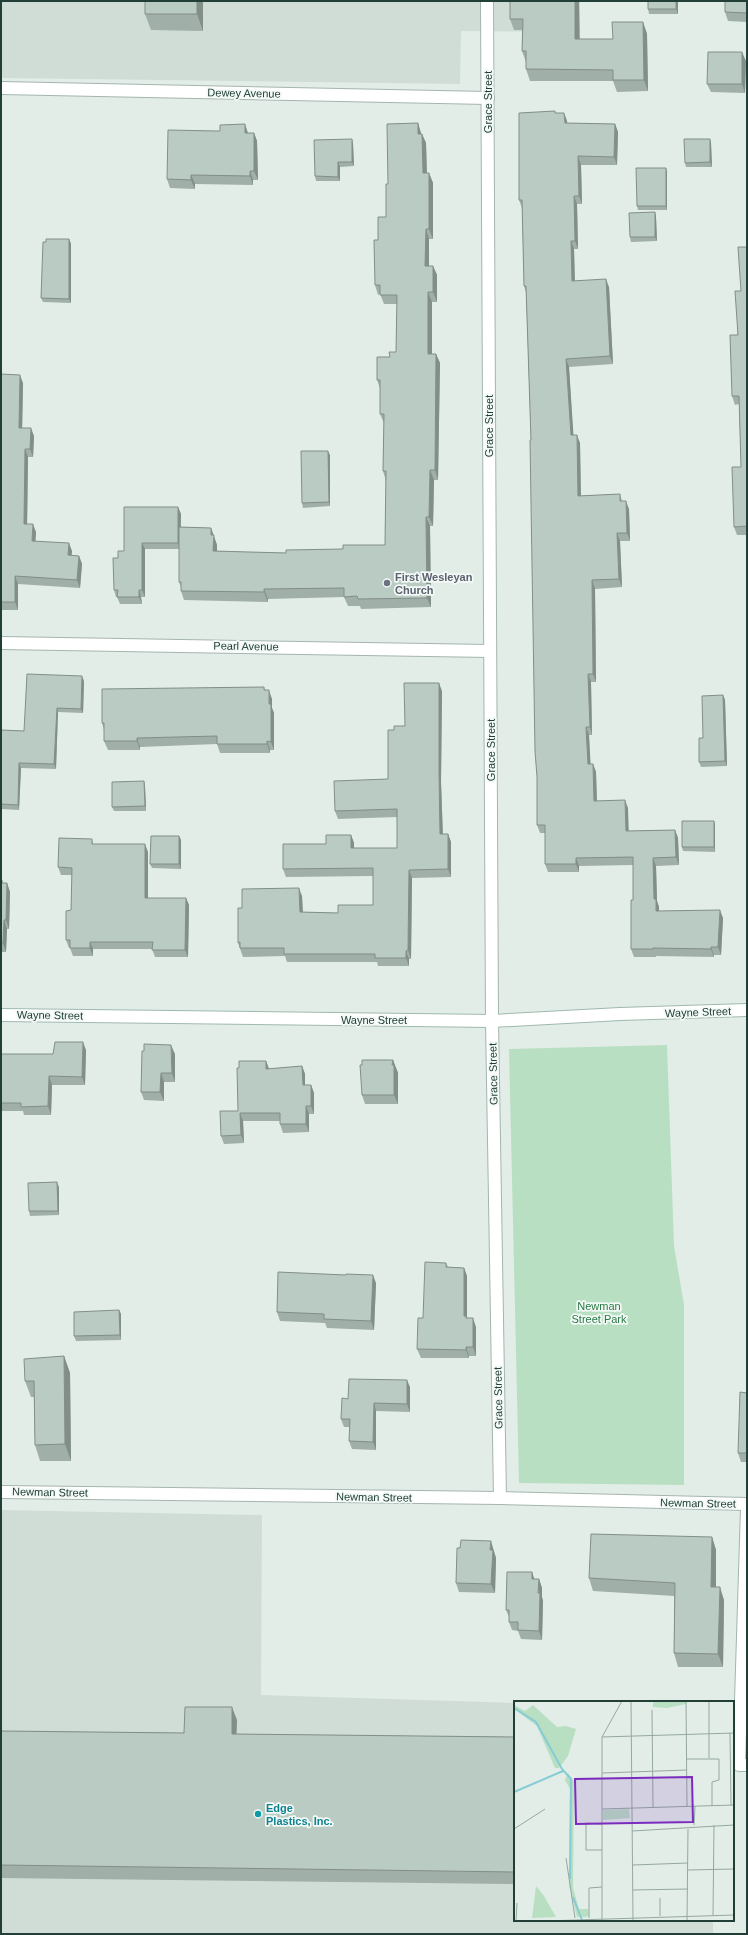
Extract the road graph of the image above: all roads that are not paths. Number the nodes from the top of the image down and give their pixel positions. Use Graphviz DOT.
graph roads {
  1 [pos="487,1"];
  2 [pos="1,88"];
  3 [pos="488,98"];
  4 [pos="1,643"];
  5 [pos="490,651"];
  6 [pos="747,1010"];
  7 [pos="1,1015"];
  8 [pos="492,1021"];
  9 [pos="1,1492"];
  10 [pos="500,1498"];
  11 [pos="747,1504"];
  12 [pos="747,1508"];
  13 [pos="743,1765"];
  1 -- 3 [label="street, Grace Street"];
  2 -- 3 [label="street, Dewey Avenue"];
  3 -- 5 [label="street, Grace Street"];
  4 -- 5 [label="street, Pearl Avenue"];
  5 -- 8 [label="street, Grace Street"];
  6 -- 8 [label="street, Wayne Street"];
  7 -- 8 [label="street, Wayne Street"];
  8 -- 10 [label="street, Grace Street"];
  9 -- 10 [label="street, Newman Street"];
  10 -- 11 [label="street, Newman Street"];
  12 -- 13 [label="street"];
}
